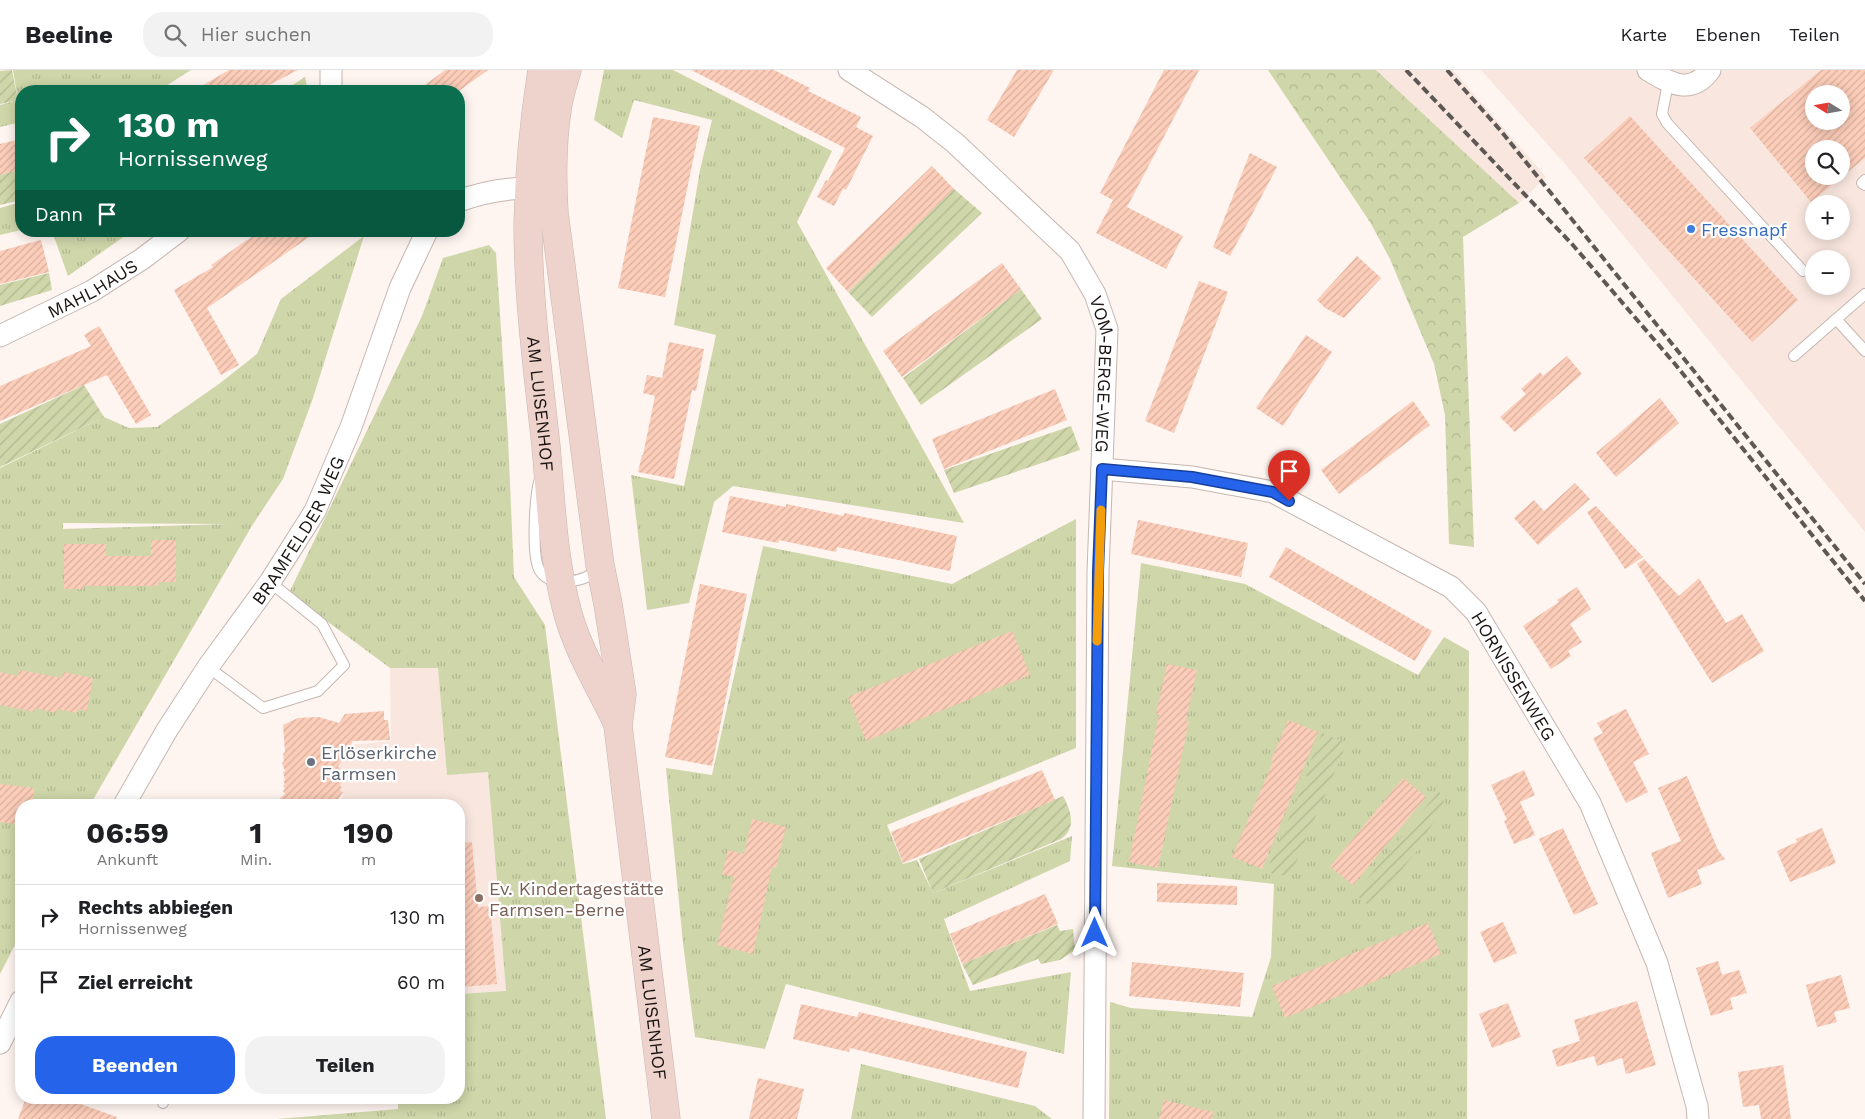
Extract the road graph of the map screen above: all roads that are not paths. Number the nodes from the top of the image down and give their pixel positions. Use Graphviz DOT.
graph roads {
  1 [pos="331,70"];
  2 [pos="542,70"];
  3 [pos="567,70"];
  4 [pos="850,70"];
  5 [pos="1648,70"];
  6 [pos="1710,70"];
  7 [pos="1665,76"];
  8 [pos="331,85"];
  9 [pos="1865,180"];
  10 [pos="1865,185"];
  11 [pos="541,188"];
  12 [pos="465,199"];
  13 [pos="171,237"];
  14 [pos="424,237"];
  15 [pos="1803,271"];
  16 [pos="1865,294"];
  17 [pos="1836,319"];
  18 [pos="0,336"];
  19 [pos="1865,351"];
  20 [pos="1794,356"];
  21 [pos="1102,469"];
  22 [pos="600,565"];
  23 [pos="270,582"];
  24 [pos="560,582"];
  25 [pos="208,668"];
  26 [pos="618,726"];
  27 [pos="127,799"];
  28 [pos="15,1013"];
  29 [pos="0,1043"];
  30 [pos="666,1119"];
  31 [pos="1094,1119"];
  32 [pos="1698,1119"];
  1 -- 8 [label="street"];
  2 -- 11 [label="main road, AM LUISENHOF"];
  3 -- 11 [label="main road, AM LUISENHOF"];
  4 -- 21 [label="street, VOM-BERGE-WEG"];
  5 -- 7 [label="street"];
  6 -- 7 [label="street"];
  7 -- 15 [label="lane"];
  9 -- 10 [label="lane"];
  11 -- 12 [label="street"];
  11 -- 22 [label="main road, AM LUISENHOF"];
  11 -- 24 [label="main road, AM LUISENHOF"];
  13 -- 18 [label="street, MAHLHAUS"];
  14 -- 23 [label="street, BRAMFELDER WEG"];
  16 -- 17 [label="lane"];
  17 -- 19 [label="lane"];
  17 -- 20 [label="lane"];
  21 -- 31 [label="street, VOM-BERGE-WEG"];
  21 -- 32 [label="street, HORNISSENWEG"];
  22 -- 24 [label="lane"];
  22 -- 26 [label="main road, AM LUISENHOF"];
  23 -- 25 [label="street, BRAMFELDER WEG"];
  23 -- 25 [label="lane"];
  24 -- 26 [label="main road, AM LUISENHOF"];
  25 -- 27 [label="street, BRAMFELDER WEG"];
  26 -- 30 [label="main road, AM LUISENHOF"];
  28 -- 29 [label="street"];
}
